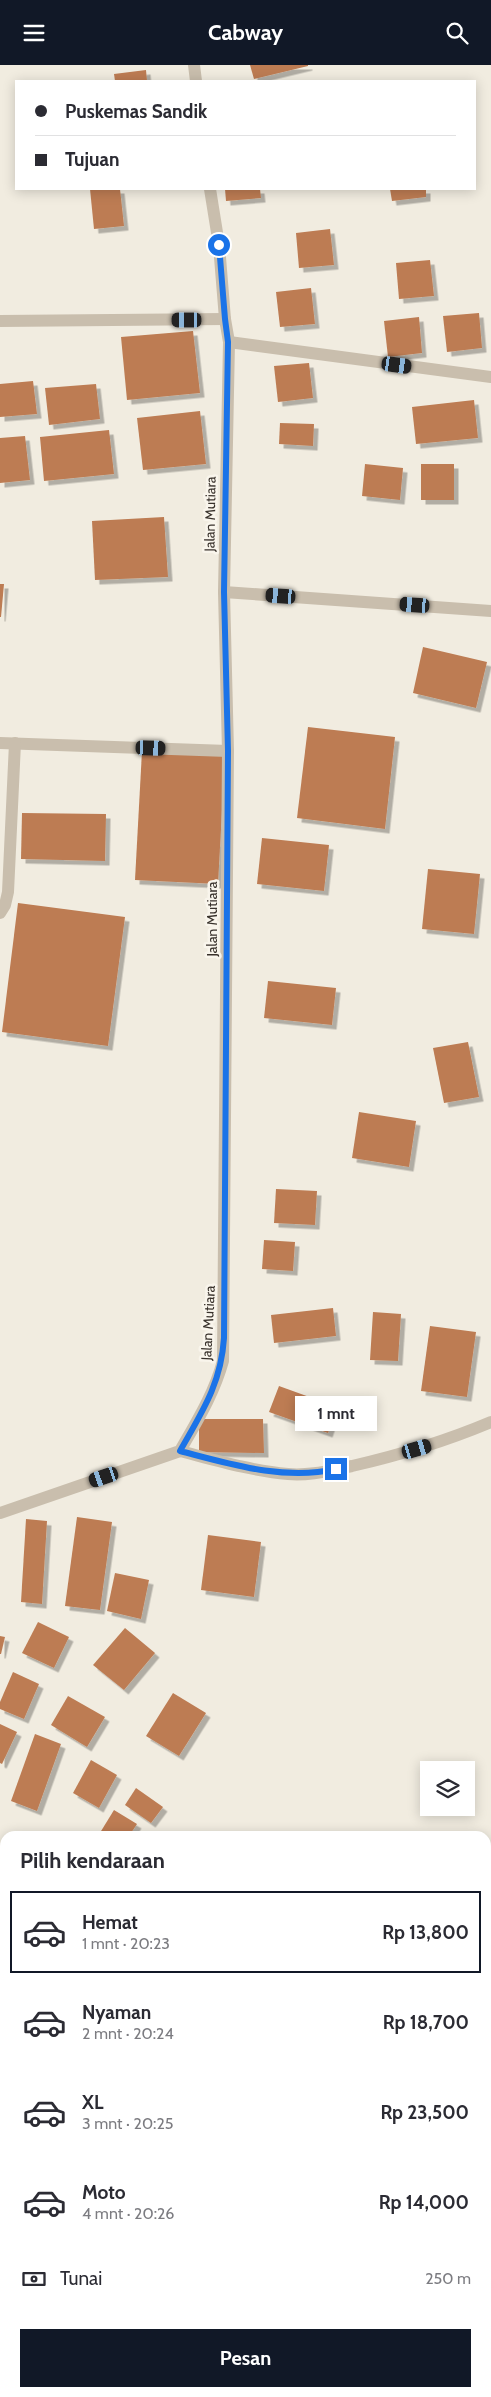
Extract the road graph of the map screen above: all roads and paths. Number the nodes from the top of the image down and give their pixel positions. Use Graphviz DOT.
graph roads {
  1 [pos="194,65"];
  2 [pos="196,80"];
  3 [pos="210,190"];
  4 [pos="225,319"];
  5 [pos="0,321"];
  6 [pos="228,342"];
  7 [pos="491,377"];
  8 [pos="224,592"];
  9 [pos="491,611"];
  10 [pos="0,743"];
  11 [pos="15,743"];
  12 [pos="228,751"];
  13 [pos="0,913"];
  14 [pos="491,1423"];
  15 [pos="180,1451"];
  16 [pos="0,1513"];
  1 -- 2 [label="street"];
  3 -- 4 [label="street, Jalan Mutiara"];
  4 -- 5 [label="street"];
  4 -- 6 [label="street, Jalan Mutiara"];
  6 -- 7 [label="street"];
  6 -- 8 [label="street, Jalan Mutiara"];
  8 -- 9 [label="street"];
  8 -- 12 [label="street, Jalan Mutiara"];
  10 -- 11 [label="street"];
  11 -- 12 [label="street"];
  11 -- 13 [label="street"];
  12 -- 15 [label="street, Jalan Mutiara"];
  14 -- 15 [label="street"];
  15 -- 16 [label="street"];
}
